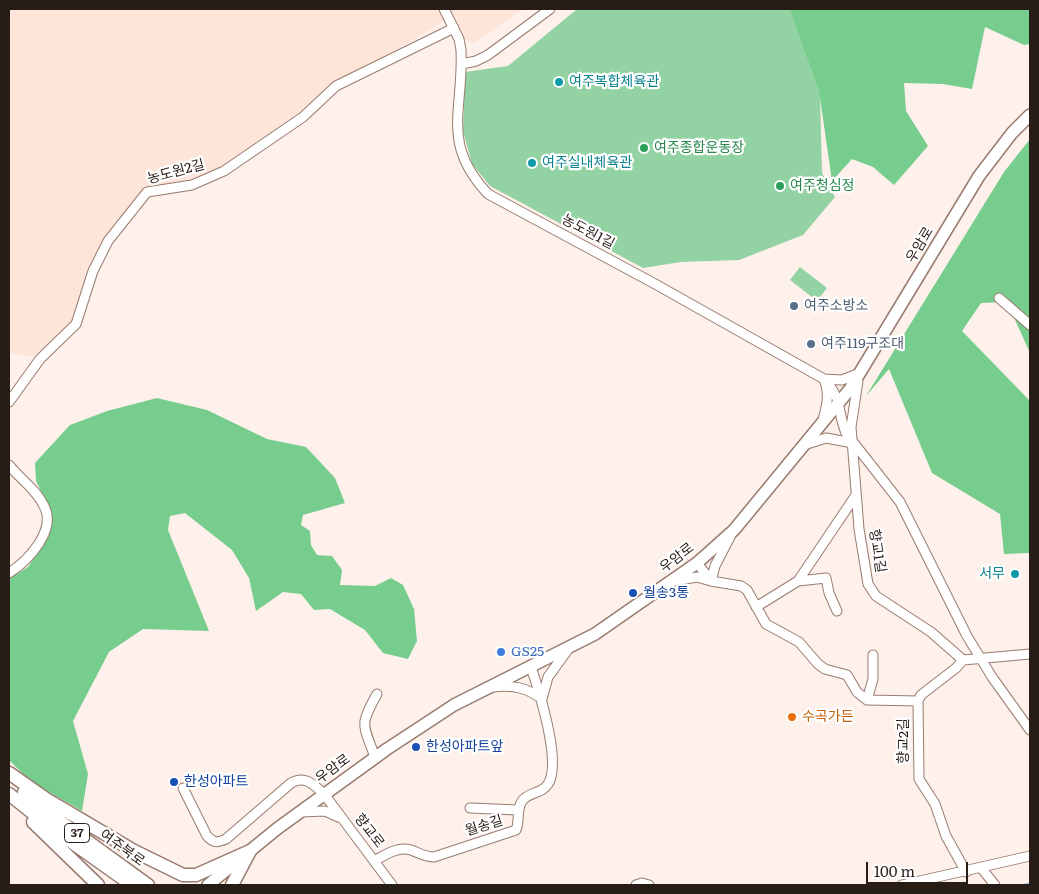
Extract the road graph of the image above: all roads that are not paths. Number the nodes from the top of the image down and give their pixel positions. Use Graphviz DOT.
graph roads {
  1 [pos="444,9"];
  2 [pos="550,9"];
  3 [pos="454,28"];
  4 [pos="462,64"];
  5 [pos="1030,115"];
  6 [pos="999,298"];
  7 [pos="1030,325"];
  8 [pos="860,373"];
  9 [pos="824,379"];
  10 [pos="840,400"];
  11 [pos="9,402"];
  12 [pos="823,420"];
  13 [pos="853,443"];
  14 [pos="802,446"];
  15 [pos="9,465"];
  16 [pos="856,495"];
  17 [pos="734,530"];
  18 [pos="697,563"];
  19 [pos="9,573"];
  20 [pos="711,581"];
  21 [pos="670,582"];
  22 [pos="798,582"];
  23 [pos="756,607"];
  24 [pos="837,611"];
  25 [pos="570,648"];
  26 [pos="1030,654"];
  27 [pos="873,655"];
  28 [pos="979,657"];
  29 [pos="963,660"];
  30 [pos="532,667"];
  31 [pos="487,688"];
  32 [pos="377,694"];
  33 [pos="542,699"];
  34 [pos="867,700"];
  35 [pos="918,701"];
  36 [pos="1030,730"];
  37 [pos="375,757"];
  38 [pos="9,773"];
  39 [pos="9,777"];
  40 [pos="183,788"];
  41 [pos="324,794"];
  42 [pos="9,795"];
  43 [pos="470,808"];
  44 [pos="518,810"];
  45 [pos="298,813"];
  46 [pos="343,821"];
  47 [pos="250,851"];
  48 [pos="1030,856"];
  49 [pos="374,860"];
  50 [pos="982,869"];
  51 [pos="966,872"];
  52 [pos="98,885"];
  53 [pos="132,885"];
  54 [pos="148,885"];
  55 [pos="208,885"];
  56 [pos="232,885"];
  57 [pos="392,885"];
  58 [pos="636,885"];
  59 [pos="649,885"];
  60 [pos="902,885"];
  61 [pos="995,885"];
  1 -- 3 [label="street, 농도원1길"];
  2 -- 4 [label="street"];
  3 -- 4 [label="street, 농도원1길"];
  3 -- 11 [label="street, 농도원2길"];
  4 -- 9 [label="street, 농도원1길"];
  5 -- 8 [label="main road, 우암로"];
  6 -- 7 [label="street"];
  8 -- 9 [label="street"];
  8 -- 10 [label="main road, 우암로"];
  8 -- 13 [label="street"];
  9 -- 10 [label="street, 농도원1길"];
  9 -- 12 [label="street"];
  10 -- 12 [label="main road, 우암로"];
  10 -- 13 [label="street, 향교1길"];
  12 -- 14 [label="main road, 우암로"];
  13 -- 14 [label="street"];
  13 -- 16 [label="street, 향교1길"];
  13 -- 28 [label="street, 향교1길"];
  14 -- 17 [label="main road, 우암로"];
  15 -- 19 [label="street"];
  16 -- 22 [label="street"];
  16 -- 29 [label="street, 향교1길"];
  17 -- 18 [label="main road, 우암로"];
  17 -- 20 [label="street"];
  18 -- 20 [label="street"];
  18 -- 21 [label="main road, 우암로"];
  20 -- 21 [label="street"];
  20 -- 23 [label="street"];
  21 -- 25 [label="main road, 우암로"];
  22 -- 23 [label="street"];
  22 -- 24 [label="street"];
  23 -- 34 [label="street"];
  25 -- 30 [label="main road, 우암로"];
  25 -- 33 [label="street"];
  26 -- 28 [label="street"];
  27 -- 34 [label="street"];
  28 -- 29 [label="street"];
  28 -- 36 [label="street, 향교1길"];
  29 -- 35 [label="street"];
  30 -- 31 [label="main road, 우암로"];
  30 -- 33 [label="street, 월송길"];
  31 -- 33 [label="street"];
  31 -- 37 [label="main road, 우암로"];
  32 -- 37 [label="street"];
  33 -- 44 [label="street, 월송길"];
  34 -- 35 [label="street, 향교2길"];
  35 -- 51 [label="street, 향교2길"];
  37 -- 41 [label="main road, 우암로"];
  38 -- 47 [label="highway"];
  39 -- 54 [label="highway, 여주북로 / 37"];
  40 -- 41 [label="street"];
  41 -- 45 [label="main road, 우암로"];
  41 -- 46 [label="street, 향교로"];
  42 -- 52 [label="highway"];
  42 -- 53 [label="highway, 여주북로 / 37"];
  43 -- 44 [label="street"];
  44 -- 49 [label="street, 월송길"];
  45 -- 46 [label="street"];
  45 -- 47 [label="main road, 우암로"];
  46 -- 49 [label="street, 향교로"];
  47 -- 55 [label="main road, 우암로"];
  47 -- 56 [label="highway"];
  48 -- 50 [label="street"];
  49 -- 57 [label="street, 향교로"];
  50 -- 51 [label="street"];
  50 -- 61 [label="street"];
  51 -- 60 [label="street"];
  58 -- 59 [label="street"];
}
